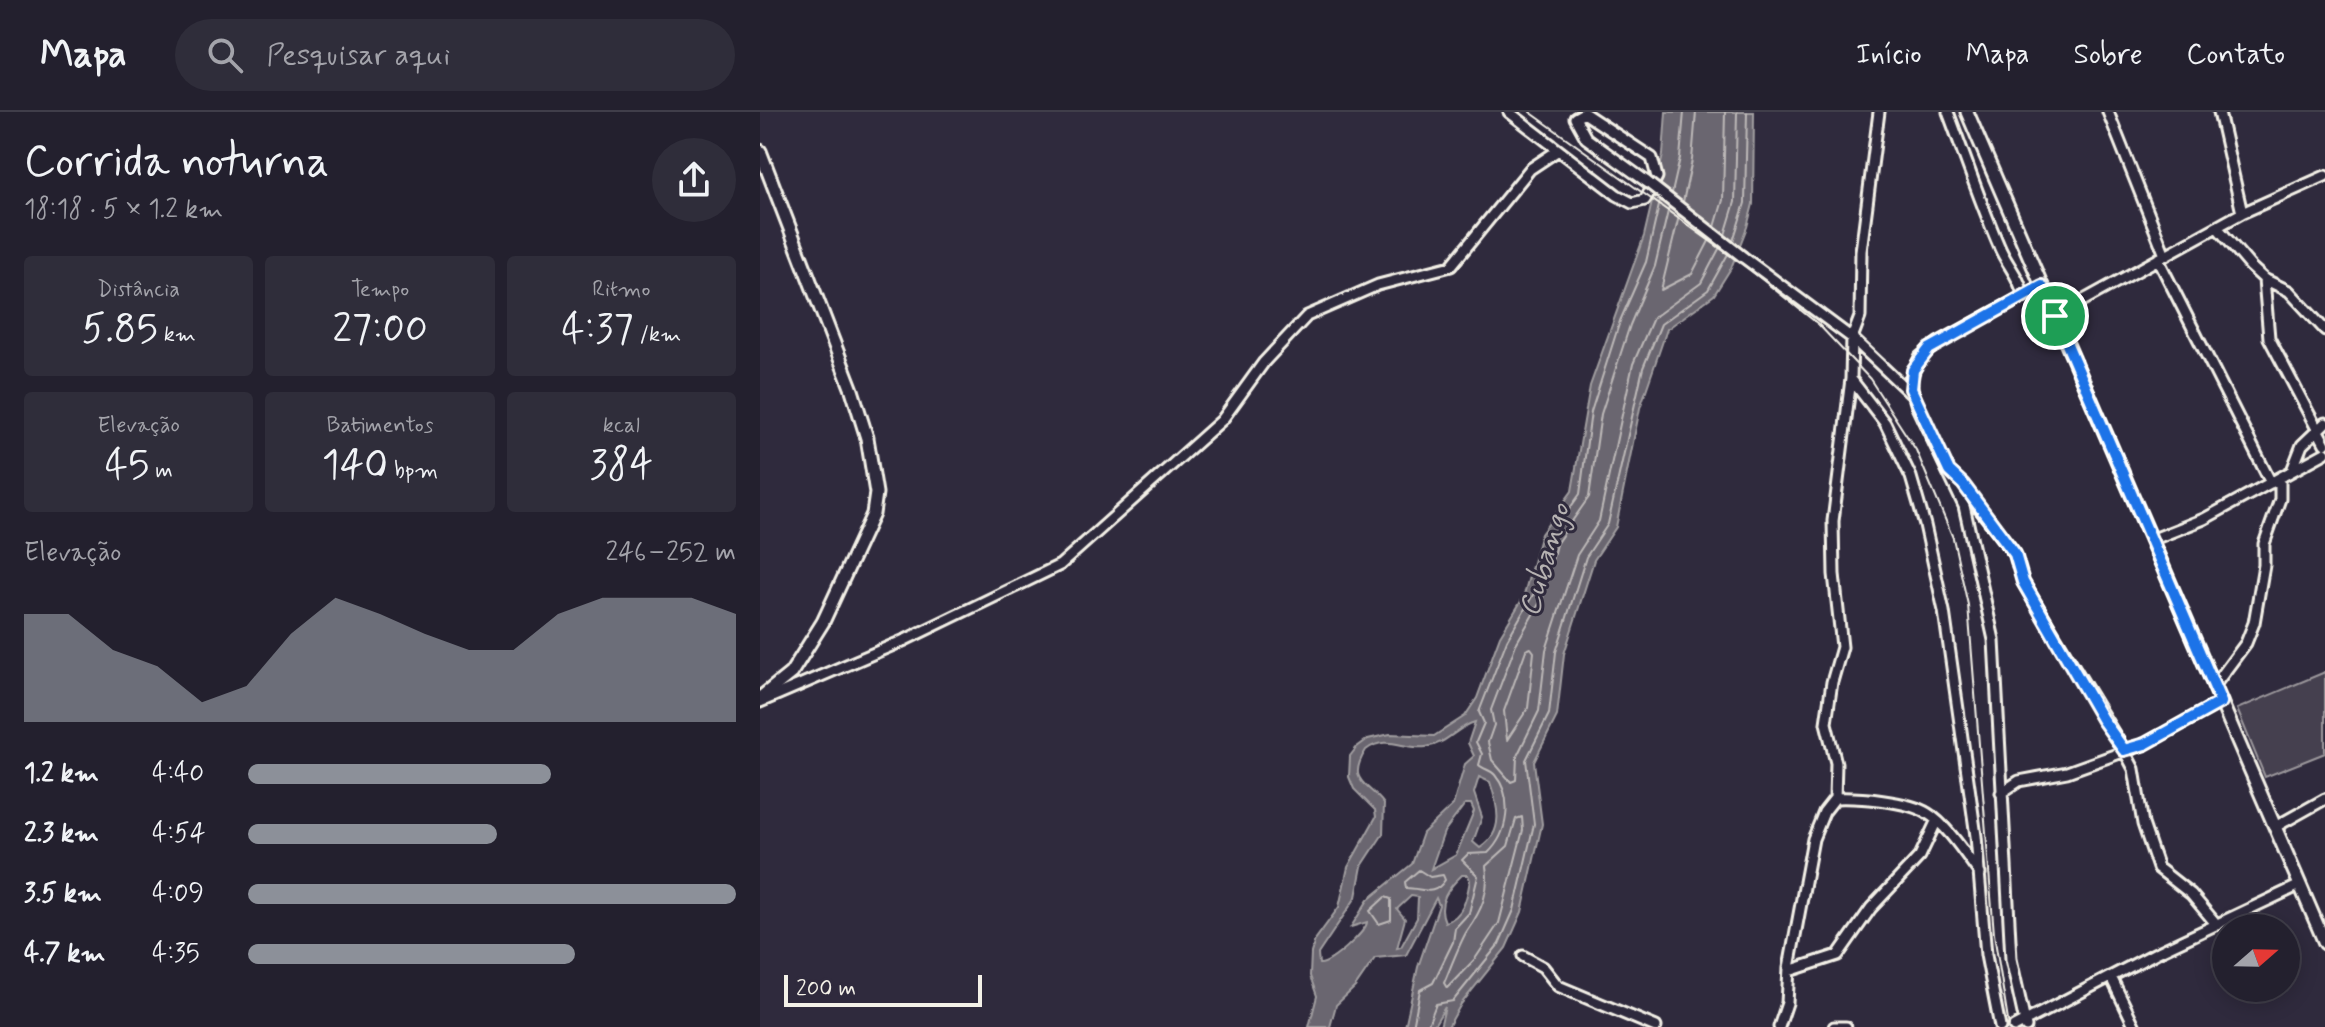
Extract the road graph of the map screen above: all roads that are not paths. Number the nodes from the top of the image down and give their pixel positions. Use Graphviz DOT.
graph roads {
  1 [pos="1509,112"];
  2 [pos="1879,112"];
  3 [pos="1948,112"];
  4 [pos="1967,112"];
  5 [pos="2108,112"];
  6 [pos="2219,112"];
  7 [pos="760,151"];
  8 [pos="1557,151"];
  9 [pos="2325,176"];
  10 [pos="2242,213"];
  11 [pos="2217,227"];
  12 [pos="2161,257"];
  13 [pos="2264,279"];
  14 [pos="2042,286"];
  15 [pos="2023,295"];
  16 [pos="2055,316"];
  17 [pos="2325,330"];
  18 [pos="1852,338"];
  19 [pos="1851,379"];
  20 [pos="1913,396"];
  21 [pos="2322,426"];
  22 [pos="2325,444"];
  23 [pos="2325,453"];
  24 [pos="2293,468"];
  25 [pos="1949,471"];
  26 [pos="2276,481"];
  27 [pos="2151,540"];
  28 [pos="2214,686"];
  29 [pos="760,700"];
  30 [pos="2221,702"];
  31 [pos="2124,750"];
  32 [pos="2001,793"];
  33 [pos="1835,798"];
  34 [pos="2325,799"];
  35 [pos="1936,822"];
  36 [pos="2275,827"];
  37 [pos="1980,874"];
  38 [pos="2300,885"];
  39 [pos="2240,914"];
  40 [pos="2212,919"];
  41 [pos="2212,927"];
  42 [pos="2325,942"];
  43 [pos="1523,956"];
  44 [pos="1789,971"];
  45 [pos="2111,977"];
  46 [pos="2021,1026"];
  47 [pos="1656,1027"];
  48 [pos="1779,1027"];
  49 [pos="1834,1027"];
  50 [pos="1846,1027"];
  51 [pos="2000,1027"];
  52 [pos="2135,1027"];
  1 -- 8 [label="street"];
  2 -- 18 [label="street"];
  3 -- 15 [label="street"];
  4 -- 14 [label="main road"];
  5 -- 12 [label="street"];
  6 -- 10 [label="street"];
  7 -- 29 [label="main road"];
  8 -- 18 [label="street, bridge"];
  8 -- 29 [label="street"];
  9 -- 10 [label="street"];
  10 -- 11 [label="street"];
  11 -- 12 [label="street"];
  11 -- 13 [label="street"];
  12 -- 16 [label="street"];
  12 -- 26 [label="street"];
  13 -- 17 [label="street"];
  13 -- 21 [label="street"];
  14 -- 15 [label="street"];
  14 -- 16 [label="main road"];
  15 -- 20 [label="street"];
  16 -- 27 [label="main road"];
  18 -- 19 [label="street"];
  18 -- 20 [label="street"];
  19 -- 33 [label="street"];
  19 -- 37 [label="street"];
  20 -- 25 [label="street"];
  21 -- 22 [label="street"];
  21 -- 24 [label="street"];
  23 -- 24 [label="street"];
  24 -- 26 [label="street"];
  25 -- 31 [label="street"];
  25 -- 32 [label="street"];
  26 -- 27 [label="street"];
  26 -- 28 [label="street"];
  27 -- 28 [label="main road"];
  28 -- 30 [label="main road"];
  30 -- 31 [label="street"];
  30 -- 36 [label="main road"];
  31 -- 32 [label="street"];
  31 -- 40 [label="street"];
  32 -- 46 [label="street"];
  33 -- 35 [label="street"];
  33 -- 44 [label="street"];
  34 -- 36 [label="street"];
  35 -- 37 [label="street"];
  35 -- 44 [label="street"];
  36 -- 38 [label="main road"];
  37 -- 51 [label="street"];
  38 -- 39 [label="street"];
  38 -- 42 [label="main road"];
  41 -- 45 [label="street"];
  43 -- 47 [label="street"];
  44 -- 48 [label="street"];
  45 -- 46 [label="street"];
  45 -- 52 [label="street"];
  49 -- 50 [label="street"];
}
